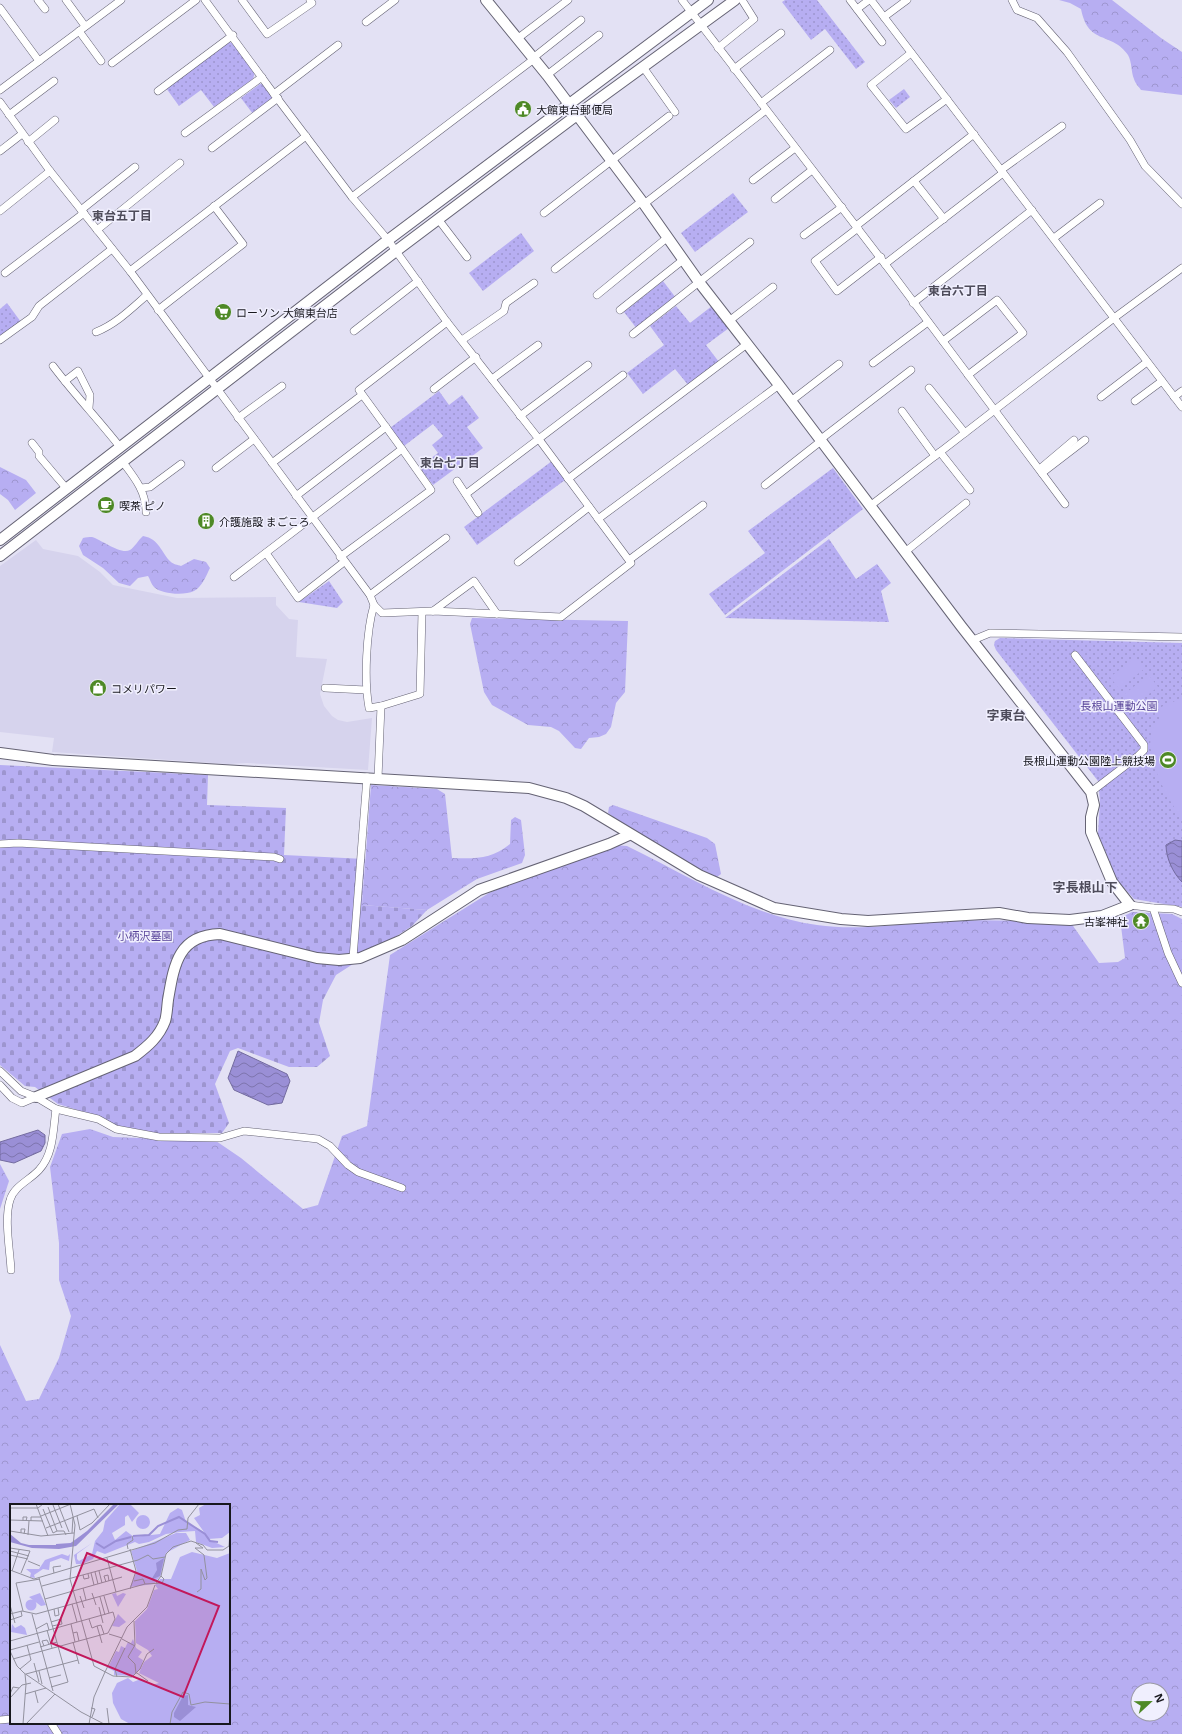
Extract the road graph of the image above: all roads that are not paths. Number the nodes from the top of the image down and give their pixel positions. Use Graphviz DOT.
graph roads {
  1 [pos="38,0"];
  2 [pos="66,0"];
  3 [pos="121,0"];
  4 [pos="196,0"];
  5 [pos="205,0"];
  6 [pos="242,0"];
  7 [pos="310,0"];
  8 [pos="395,0"];
  9 [pos="486,0"];
  10 [pos="568,0"];
  11 [pos="682,0"];
  12 [pos="708,0"];
  13 [pos="735,0"];
  14 [pos="742,0"];
  15 [pos="850,0"];
  16 [pos="870,0"];
  17 [pos="907,0"];
  18 [pos="1012,0"];
  19 [pos="0,8"];
  20 [pos="45,9"];
  21 [pos="857,9"];
  22 [pos="692,12"];
  23 [pos="884,17"];
  24 [pos="581,20"];
  25 [pos="366,22"];
  26 [pos="701,25"];
  27 [pos="85,26"];
  28 [pos="79,31"];
  29 [pos="781,33"];
  30 [pos="599,35"];
  31 [pos="233,36"];
  32 [pos="517,39"];
  33 [pos="882,42"];
  34 [pos="338,45"];
  35 [pos="718,48"];
  36 [pos="830,50"];
  37 [pos="911,53"];
  38 [pos="533,58"];
  39 [pos="39,61"];
  40 [pos="101,61"];
  41 [pos="112,63"];
  42 [pos="643,67"];
  43 [pos="734,69"];
  44 [pos="547,76"];
  45 [pos="262,77"];
  46 [pos="54,81"];
  47 [pos="0,90"];
  48 [pos="158,91"];
  49 [pos="276,96"];
  50 [pos="947,99"];
  51 [pos="0,102"];
  52 [pos="761,103"];
  53 [pos="568,104"];
  54 [pos="766,110"];
  55 [pos="9,115"];
  56 [pos="577,115"];
  57 [pos="55,120"];
  58 [pos="1062,126"];
  59 [pos="185,133"];
  60 [pos="22,134"];
  61 [pos="974,134"];
  62 [pos="306,136"];
  63 [pos="28,142"];
  64 [pos="212,148"];
  65 [pos="795,148"];
  66 [pos="0,151"];
  67 [pos="612,162"];
  68 [pos="180,163"];
  69 [pos="135,167"];
  70 [pos="812,170"];
  71 [pos="50,171"];
  72 [pos="1002,171"];
  73 [pos="753,180"];
  74 [pos="914,181"];
  75 [pos="352,197"];
  76 [pos="775,199"];
  77 [pos="643,202"];
  78 [pos="1100,202"];
  79 [pos="1182,204"];
  80 [pos="214,206"];
  81 [pos="842,207"];
  82 [pos="1032,210"];
  83 [pos="0,211"];
  84 [pos="82,212"];
  85 [pos="544,213"];
  86 [pos="438,219"];
  87 [pos="944,219"];
  88 [pos="857,227"];
  89 [pos="97,230"];
  90 [pos="804,235"];
  91 [pos="668,237"];
  92 [pos="1054,238"];
  93 [pos="388,240"];
  94 [pos="750,242"];
  95 [pos="112,249"];
  96 [pos="396,251"];
  97 [pos="467,257"];
  98 [pos="683,260"];
  99 [pos="883,260"];
  100 [pos="1182,268"];
  101 [pos="555,269"];
  102 [pos="130,271"];
  103 [pos="5,273"];
  104 [pos="418,281"];
  105 [pos="699,282"];
  106 [pos="534,283"];
  107 [pos="773,287"];
  108 [pos="147,295"];
  109 [pos="597,295"];
  110 [pos="913,303"];
  111 [pos="158,310"];
  112 [pos="620,310"];
  113 [pos="1114,318"];
  114 [pos="729,321"];
  115 [pos="448,322"];
  116 [pos="928,322"];
  117 [pos="354,331"];
  118 [pos="96,332"];
  119 [pos="634,334"];
  120 [pos="0,340"];
  121 [pos="462,340"];
  122 [pos="943,341"];
  123 [pos="747,344"];
  124 [pos="538,345"];
  125 [pos="476,357"];
  126 [pos="1147,362"];
  127 [pos="873,363"];
  128 [pos="839,364"];
  129 [pos="588,365"];
  130 [pos="53,366"];
  131 [pos="911,370"];
  132 [pos="623,375"];
  133 [pos="968,375"];
  134 [pos="209,378"];
  135 [pos="492,379"];
  136 [pos="65,381"];
  137 [pos="1162,381"];
  138 [pos="779,385"];
  139 [pos="282,386"];
  140 [pos="216,388"];
  141 [pos="929,388"];
  142 [pos="434,389"];
  143 [pos="1182,392"];
  144 [pos="362,395"];
  145 [pos="1101,397"];
  146 [pos="1174,397"];
  147 [pos="791,401"];
  148 [pos="1135,402"];
  149 [pos="89,408"];
  150 [pos="1182,408"];
  151 [pos="994,410"];
  152 [pos="902,411"];
  153 [pos="520,416"];
  154 [pos="238,418"];
  155 [pos="386,427"];
  156 [pos="965,433"];
  157 [pos="538,438"];
  158 [pos="254,439"];
  159 [pos="821,440"];
  160 [pos="1074,440"];
  161 [pos="1085,440"];
  162 [pos="32,443"];
  163 [pos="120,447"];
  164 [pos="402,449"];
  165 [pos="938,454"];
  166 [pos="122,461"];
  167 [pos="272,463"];
  168 [pos="181,464"];
  169 [pos="216,468"];
  170 [pos="1041,471"];
  171 [pos="568,479"];
  172 [pos="457,481"];
  173 [pos="765,485"];
  174 [pos="66,488"];
  175 [pos="141,488"];
  176 [pos="970,490"];
  177 [pos="466,494"];
  178 [pos="296,496"];
  179 [pos="966,503"];
  180 [pos="1065,504"];
  181 [pos="703,505"];
  182 [pos="870,506"];
  183 [pos="590,507"];
  184 [pos="146,512"];
  185 [pos="478,513"];
  186 [pos="313,518"];
  187 [pos="598,519"];
  188 [pos="446,538"];
  189 [pos="0,540"];
  190 [pos="905,552"];
  191 [pos="266,553"];
  192 [pos="0,556"];
  193 [pos="342,560"];
  194 [pos="629,560"];
  195 [pos="518,562"];
  196 [pos="234,578"];
  197 [pos="370,595"];
  198 [pos="374,605"];
  199 [pos="433,611"];
  200 [pos="422,612"];
  201 [pos="497,614"];
  202 [pos="1182,637"];
  203 [pos="973,640"];
  204 [pos="1075,655"];
  205 [pos="325,688"];
  206 [pos="366,690"];
  207 [pos="381,706"];
  208 [pos="0,753"];
  209 [pos="367,777"];
  210 [pos="378,778"];
  211 [pos="1091,792"];
  212 [pos="629,834"];
  213 [pos="0,844"];
  214 [pos="280,859"];
  215 [pos="1130,905"];
  216 [pos="1153,908"];
  217 [pos="1182,912"];
  218 [pos="354,958"];
  219 [pos="1182,983"];
  220 [pos="0,1071"];
  221 [pos="0,1085"];
  222 [pos="36,1097"];
  223 [pos="56,1109"];
  224 [pos="402,1188"];
  225 [pos="10,1270"];
  226 [pos="10,1719"];
  227 [pos="0,1720"];
  228 [pos="52,1724"];
  229 [pos="58,1734"];
  1 -- 20 [label="street"];
  2 -- 27 [label="street"];
  3 -- 27 [label="street"];
  4 -- 41 [label="street"];
  5 -- 31 [label="street"];
  6 -- 7 [label="street"];
  8 -- 25 [label="street"];
  9 -- 32 [label="street"];
  10 -- 32 [label="street"];
  11 -- 22 [label="street"];
  12 -- 22 [label="street"];
  13 -- 26 [label="street"];
  14 -- 35 [label="street"];
  15 -- 21 [label="street"];
  16 -- 21 [label="street"];
  16 -- 23 [label="street"];
  17 -- 23 [label="street"];
  18 -- 79 [label="street"];
  19 -- 39 [label="street"];
  21 -- 33 [label="street"];
  22 -- 26 [label="street"];
  22 -- 53 [label="street"];
  23 -- 37 [label="street"];
  24 -- 38 [label="street"];
  26 -- 35 [label="street"];
  26 -- 42 [label="street"];
  27 -- 28 [label="street"];
  28 -- 39 [label="street"];
  28 -- 40 [label="street"];
  29 -- 43 [label="street"];
  30 -- 44 [label="street"];
  31 -- 45 [label="street"];
  31 -- 48 [label="street"];
  32 -- 38 [label="street"];
  34 -- 49 [label="street"];
  35 -- 43 [label="street"];
  36 -- 52 [label="street"];
  37 -- 50 [label="street"];
  37 -- 50 [label="street"];
  38 -- 44 [label="street"];
  38 -- 75 [label="street"];
  39 -- 47 [label="street"];
  42 -- 56 [label="street"];
  42 -- 67 [label="street"];
  43 -- 52 [label="street"];
  44 -- 53 [label="street"];
  45 -- 49 [label="street"];
  45 -- 59 [label="street"];
  46 -- 55 [label="street"];
  49 -- 62 [label="street"];
  49 -- 64 [label="street"];
  50 -- 61 [label="street"];
  51 -- 55 [label="street"];
  52 -- 54 [label="street"];
  53 -- 56 [label="street"];
  53 -- 93 [label="street"];
  54 -- 65 [label="street"];
  54 -- 77 [label="street"];
  55 -- 60 [label="street"];
  56 -- 67 [label="street"];
  56 -- 86 [label="street"];
  57 -- 63 [label="street"];
  58 -- 72 [label="street"];
  60 -- 63 [label="street"];
  60 -- 66 [label="street"];
  61 -- 72 [label="street"];
  61 -- 74 [label="street"];
  62 -- 75 [label="street"];
  62 -- 80 [label="street"];
  63 -- 71 [label="street"];
  65 -- 70 [label="street"];
  65 -- 73 [label="street"];
  67 -- 77 [label="street"];
  67 -- 85 [label="street"];
  68 -- 89 [label="street"];
  69 -- 84 [label="street"];
  70 -- 76 [label="street"];
  70 -- 81 [label="street"];
  71 -- 83 [label="street"];
  71 -- 84 [label="street"];
  72 -- 82 [label="street"];
  72 -- 87 [label="street"];
  74 -- 87 [label="street"];
  74 -- 88 [label="street"];
  75 -- 93 [label="street"];
  77 -- 91 [label="street"];
  77 -- 101 [label="street"];
  78 -- 92 [label="street"];
  80 -- 102 [label="street"];
  80 -- 111 [label="street"];
  81 -- 88 [label="street"];
  81 -- 90 [label="street"];
  82 -- 92 [label="street"];
  82 -- 110 [label="street"];
  84 -- 89 [label="street"];
  84 -- 103 [label="street"];
  86 -- 96 [label="street"];
  86 -- 97 [label="street"];
  87 -- 99 [label="street"];
  88 -- 99 [label="street"];
  88 -- 99 [label="street"];
  89 -- 95 [label="street"];
  91 -- 98 [label="street"];
  91 -- 109 [label="street"];
  92 -- 113 [label="street"];
  93 -- 96 [label="street"];
  93 -- 134 [label="street"];
  94 -- 105 [label="street"];
  95 -- 102 [label="street"];
  95 -- 120 [label="street"];
  96 -- 104 [label="street"];
  96 -- 140 [label="street"];
  98 -- 105 [label="street"];
  98 -- 112 [label="street"];
  99 -- 110 [label="street"];
  100 -- 113 [label="street"];
  102 -- 108 [label="street"];
  104 -- 115 [label="street"];
  104 -- 117 [label="street"];
  105 -- 114 [label="street"];
  105 -- 119 [label="street"];
  106 -- 121 [label="street"];
  107 -- 114 [label="street"];
  108 -- 111 [label="street"];
  108 -- 118 [label="street"];
  110 -- 116 [label="street"];
  111 -- 134 [label="street"];
  113 -- 126 [label="street"];
  113 -- 151 [label="street"];
  114 -- 123 [label="street"];
  115 -- 121 [label="street"];
  115 -- 144 [label="street"];
  116 -- 122 [label="street"];
  116 -- 127 [label="street"];
  121 -- 125 [label="street"];
  122 -- 133 [label="street"];
  122 -- 133 [label="street"];
  123 -- 138 [label="street"];
  123 -- 171 [label="street"];
  124 -- 135 [label="street"];
  125 -- 135 [label="street"];
  125 -- 142 [label="street"];
  126 -- 137 [label="street"];
  126 -- 145 [label="street"];
  128 -- 147 [label="street"];
  129 -- 153 [label="street"];
  130 -- 136 [label="street"];
  131 -- 159 [label="street"];
  132 -- 157 [label="street"];
  133 -- 151 [label="street"];
  134 -- 140 [label="street"];
  134 -- 163 [label="street"];
  135 -- 153 [label="street"];
  136 -- 149 [label="street"];
  136 -- 149 [label="street"];
  137 -- 146 [label="street"];
  137 -- 148 [label="street"];
  138 -- 147 [label="street"];
  138 -- 187 [label="street"];
  139 -- 154 [label="street"];
  140 -- 154 [label="street"];
  140 -- 166 [label="street"];
  141 -- 156 [label="street"];
  143 -- 146 [label="street"];
  144 -- 155 [label="street"];
  144 -- 167 [label="street"];
  146 -- 150 [label="street"];
  147 -- 159 [label="street"];
  149 -- 163 [label="street"];
  151 -- 156 [label="street"];
  151 -- 170 [label="street"];
  152 -- 165 [label="street"];
  153 -- 157 [label="street"];
  154 -- 158 [label="street"];
  155 -- 164 [label="street"];
  155 -- 178 [label="street"];
  156 -- 165 [label="street"];
  157 -- 171 [label="street"];
  157 -- 177 [label="street"];
  158 -- 167 [label="street"];
  158 -- 169 [label="street"];
  159 -- 173 [label="street"];
  159 -- 182 [label="street"];
  160 -- 170 [label="street"];
  161 -- 170 [label="street"];
  162 -- 174 [label="street"];
  163 -- 174 [label="street"];
  164 -- 186 [label="street"];
  164 -- 193 [label="street"];
  165 -- 176 [label="street"];
  165 -- 182 [label="street"];
  166 -- 175 [label="street"];
  166 -- 192 [label="street"];
  167 -- 178 [label="street"];
  168 -- 175 [label="street"];
  170 -- 180 [label="street"];
  171 -- 183 [label="street"];
  172 -- 177 [label="street"];
  174 -- 189 [label="street"];
  175 -- 184 [label="street"];
  177 -- 185 [label="street"];
  178 -- 186 [label="street"];
  179 -- 190 [label="street"];
  181 -- 194 [label="street"];
  182 -- 190 [label="street"];
  183 -- 187 [label="street"];
  183 -- 195 [label="street"];
  186 -- 191 [label="street"];
  186 -- 193 [label="street"];
  187 -- 194 [label="street"];
  188 -- 197 [label="street"];
  190 -- 203 [label="street"];
  191 -- 193 [label="street"];
  191 -- 196 [label="street"];
  193 -- 197 [label="street"];
  194 -- 201 [label="street"];
  197 -- 198 [label="street"];
  198 -- 200 [label="street"];
  198 -- 206 [label="street"];
  199 -- 200 [label="street"];
  199 -- 201 [label="street"];
  199 -- 201 [label="street"];
  200 -- 207 [label="street"];
  202 -- 203 [label="street"];
  203 -- 211 [label="street"];
  204 -- 211 [label="street"];
  205 -- 206 [label="street"];
  206 -- 207 [label="street"];
  207 -- 210 [label="street"];
  208 -- 209 [label="street"];
  209 -- 210 [label="street"];
  209 -- 218 [label="street"];
  210 -- 212 [label="street"];
  211 -- 215 [label="street"];
  212 -- 215 [label="street"];
  212 -- 218 [label="street"];
  213 -- 214 [label="street"];
  215 -- 216 [label="street"];
  216 -- 217 [label="street"];
  216 -- 219 [label="street"];
  218 -- 222 [label="street"];
  220 -- 222 [label="street"];
  221 -- 222 [label="street"];
  222 -- 223 [label="street"];
  223 -- 224 [label="street"];
  223 -- 225 [label="street"];
  226 -- 227 [label="street"];
  228 -- 229 [label="street"];
}
